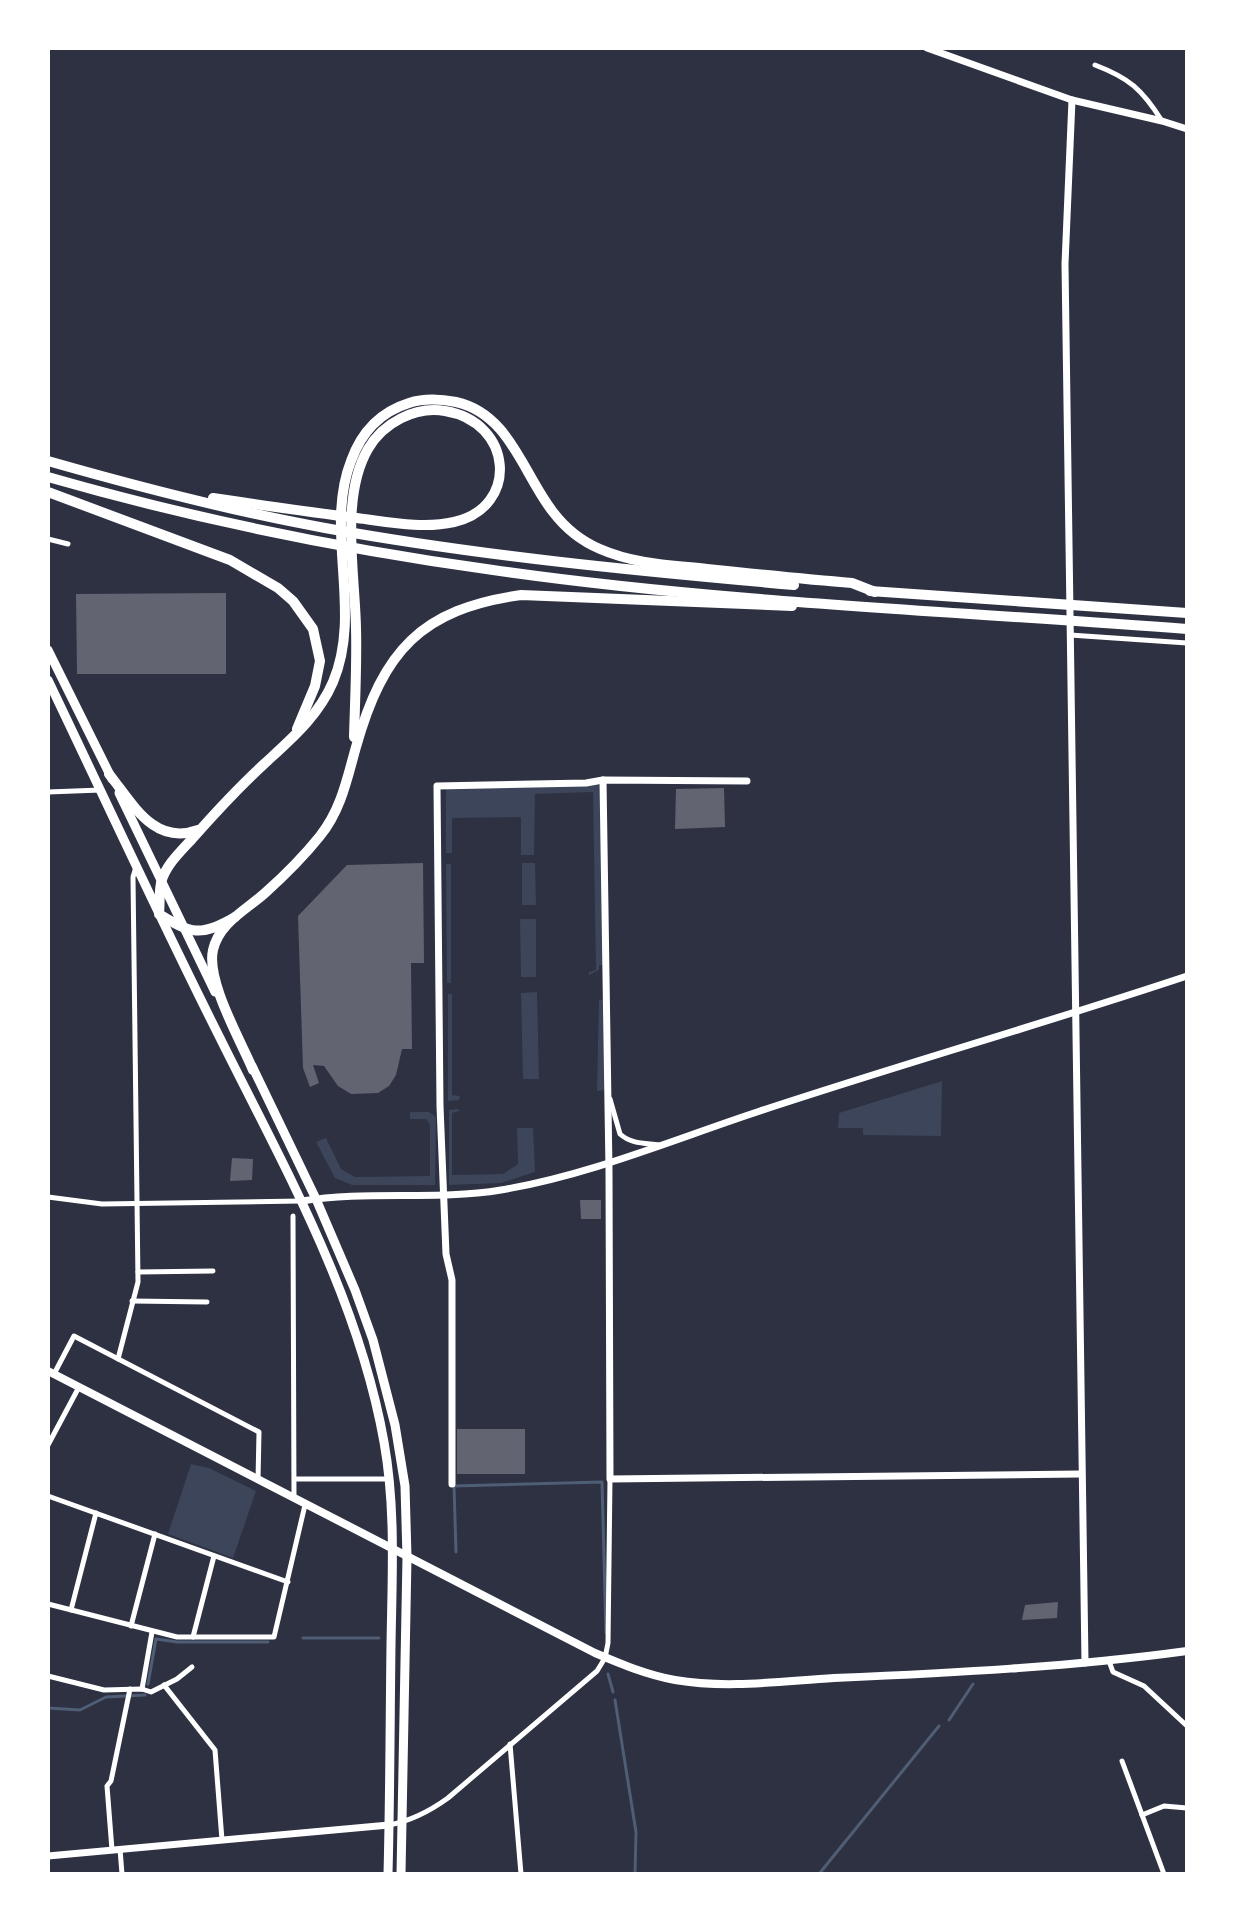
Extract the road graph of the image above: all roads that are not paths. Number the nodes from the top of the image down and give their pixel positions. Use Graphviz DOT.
graph roads {
  1 [pos="927,48"];
  2 [pos="1095,65"];
  3 [pos="1072,100"];
  4 [pos="1162,121"];
  5 [pos="1187,129"];
  6 [pos="48,461"];
  7 [pos="48,477"];
  8 [pos="147,489"];
  9 [pos="48,492"];
  10 [pos="50,541"];
  11 [pos="68,544"];
  12 [pos="875,592"];
  13 [pos="874,606"];
  14 [pos="1187,613"];
  15 [pos="1187,629"];
  16 [pos="1069,635"];
  17 [pos="1187,643"];
  18 [pos="48,650"];
  19 [pos="48,680"];
  20 [pos="293,738"];
  21 [pos="354,755"];
  22 [pos="109,774"];
  23 [pos="603,780"];
  24 [pos="747,781"];
  25 [pos="102,790"];
  26 [pos="48,792"];
  27 [pos="200,830"];
  28 [pos="138,865"];
  29 [pos="161,883"];
  30 [pos="159,914"];
  31 [pos="235,917"];
  32 [pos="185,930"];
  33 [pos="1187,976"];
  34 [pos="1074,1014"];
  35 [pos="253,1070"];
  36 [pos="608,1091"];
  37 [pos="660,1145"];
  38 [pos="609,1162"];
  39 [pos="443,1194"];
  40 [pos="48,1197"];
  41 [pos="316,1199"];
  42 [pos="302,1201"];
  43 [pos="137,1204"];
  44 [pos="293,1216"];
  45 [pos="213,1271"];
  46 [pos="138,1272"];
  47 [pos="132,1301"];
  48 [pos="207,1302"];
  49 [pos="118,1359"];
  50 [pos="51,1372"];
  51 [pos="79,1387"];
  52 [pos="48,1445"];
  53 [pos="1080,1474"];
  54 [pos="295,1479"];
  55 [pos="389,1479"];
  56 [pos="610,1479"];
  57 [pos="258,1480"];
  58 [pos="452,1484"];
  59 [pos="48,1496"];
  60 [pos="294,1499"];
  61 [pos="305,1505"];
  62 [pos="96,1513"];
  63 [pos="155,1534"];
  64 [pos="393,1549"];
  65 [pos="214,1556"];
  66 [pos="407,1557"];
  67 [pos="288,1582"];
  68 [pos="48,1604"];
  69 [pos="71,1610"];
  70 [pos="131,1626"];
  71 [pos="152,1632"];
  72 [pos="193,1637"];
  73 [pos="1187,1651"];
  74 [pos="605,1658"];
  75 [pos="1109,1661"];
  76 [pos="1085,1663"];
  77 [pos="192,1667"];
  78 [pos="48,1676"];
  79 [pos="164,1685"];
  80 [pos="142,1689"];
  81 [pos="130,1693"];
  82 [pos="1187,1726"];
  83 [pos="510,1743"];
  84 [pos="1122,1761"];
  85 [pos="1187,1808"];
  86 [pos="1142,1815"];
  87 [pos="402,1823"];
  88 [pos="389,1825"];
  89 [pos="222,1840"];
  90 [pos="116,1849"];
  91 [pos="48,1856"];
  92 [pos="122,1874"];
  93 [pos="388,1874"];
  94 [pos="401,1874"];
  95 [pos="521,1874"];
  96 [pos="1164,1874"];
  1 -- 3 [label="street"];
  2 -- 4 [label="street"];
  3 -- 4 [label="street"];
  3 -- 16 [label="street"];
  4 -- 5 [label="street"];
  6 -- 8 [label="highway"];
  7 -- 13 [label="highway"];
  8 -- 12 [label="highway"];
  8 -- 21 [label="highway"];
  9 -- 20 [label="highway"];
  10 -- 11 [label="street"];
  12 -- 14 [label="highway"];
  12 -- 20 [label="highway"];
  13 -- 15 [label="highway"];
  13 -- 21 [label="highway"];
  16 -- 17 [label="street"];
  16 -- 34 [label="street"];
  18 -- 22 [label="highway"];
  19 -- 25 [label="highway"];
  20 -- 27 [label="highway"];
  21 -- 31 [label="highway"];
  22 -- 27 [label="highway"];
  22 -- 29 [label="highway"];
  23 -- 24 [label="street"];
  23 -- 36 [label="street"];
  23 -- 39 [label="street"];
  25 -- 26 [label="street"];
  25 -- 28 [label="highway"];
  27 -- 29 [label="highway"];
  28 -- 30 [label="highway"];
  28 -- 43 [label="street"];
  29 -- 30 [label="highway"];
  29 -- 32 [label="highway"];
  30 -- 32 [label="highway"];
  30 -- 42 [label="highway"];
  31 -- 32 [label="highway"];
  31 -- 35 [label="highway"];
  32 -- 35 [label="highway"];
  33 -- 34 [label="street"];
  34 -- 37 [label="street"];
  34 -- 53 [label="street"];
  35 -- 41 [label="highway"];
  36 -- 37 [label="street"];
  36 -- 38 [label="street"];
  37 -- 38 [label="street"];
  38 -- 39 [label="street"];
  38 -- 56 [label="street"];
  39 -- 41 [label="street"];
  39 -- 58 [label="street"];
  40 -- 43 [label="street"];
  41 -- 42 [label="street"];
  41 -- 66 [label="highway"];
  42 -- 43 [label="street"];
  42 -- 55 [label="highway"];
  43 -- 46 [label="street"];
  44 -- 54 [label="street"];
  45 -- 46 [label="street"];
  46 -- 47 [label="street"];
  47 -- 48 [label="street"];
  47 -- 49 [label="street"];
  49 -- 50 [label="street"];
  49 -- 57 [label="street"];
  50 -- 51 [label="main road"];
  51 -- 52 [label="street"];
  51 -- 57 [label="main road"];
  53 -- 56 [label="street"];
  53 -- 76 [label="street"];
  54 -- 55 [label="street"];
  54 -- 60 [label="street"];
  55 -- 64 [label="highway"];
  56 -- 74 [label="street"];
  57 -- 60 [label="main road"];
  59 -- 62 [label="street"];
  60 -- 61 [label="main road"];
  61 -- 64 [label="main road"];
  61 -- 67 [label="street"];
  62 -- 63 [label="street"];
  62 -- 69 [label="street"];
  63 -- 65 [label="street"];
  63 -- 70 [label="street"];
  64 -- 66 [label="main road"];
  64 -- 88 [label="highway"];
  65 -- 67 [label="street"];
  65 -- 72 [label="street"];
  66 -- 74 [label="main road"];
  66 -- 87 [label="highway"];
  67 -- 72 [label="street"];
  68 -- 69 [label="street"];
  69 -- 70 [label="street"];
  70 -- 71 [label="street"];
  71 -- 72 [label="street"];
  71 -- 80 [label="street"];
  73 -- 75 [label="main road"];
  74 -- 76 [label="main road"];
  74 -- 83 [label="street"];
  75 -- 76 [label="main road"];
  75 -- 82 [label="street"];
  77 -- 79 [label="street"];
  78 -- 81 [label="street"];
  79 -- 80 [label="street"];
  79 -- 89 [label="street"];
  80 -- 81 [label="street"];
  81 -- 90 [label="street"];
  83 -- 87 [label="street"];
  83 -- 95 [label="street"];
  84 -- 86 [label="street"];
  85 -- 86 [label="street"];
  86 -- 96 [label="street"];
  87 -- 88 [label="street"];
  87 -- 94 [label="highway"];
  88 -- 89 [label="street"];
  88 -- 93 [label="highway"];
  89 -- 90 [label="street"];
  90 -- 91 [label="street"];
  90 -- 92 [label="street"];
}
